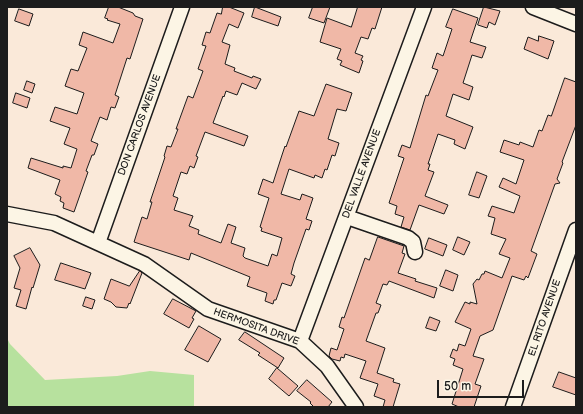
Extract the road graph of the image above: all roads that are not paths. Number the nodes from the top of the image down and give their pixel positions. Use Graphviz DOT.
graph roads {
  1 [pos="182,7"];
  2 [pos="424,7"];
  3 [pos="533,7"];
  4 [pos="576,24"];
  5 [pos="7,214"];
  6 [pos="347,218"];
  7 [pos="576,230"];
  8 [pos="98,243"];
  9 [pos="415,252"];
  10 [pos="300,341"];
  11 [pos="356,407"];
  12 [pos="513,407"];
  1 -- 8 [label="street, DON CARLOS AVENUE"];
  2 -- 6 [label="street, DEL VALLE AVENUE"];
  3 -- 4 [label="street"];
  5 -- 8 [label="street, HERMOSITA DRIVE"];
  6 -- 9 [label="street"];
  6 -- 10 [label="street, DEL VALLE AVENUE"];
  7 -- 12 [label="street, EL RITO AVENUE"];
  8 -- 10 [label="street, HERMOSITA DRIVE"];
  10 -- 11 [label="street, HERMOSITA DRIVE"];
}
